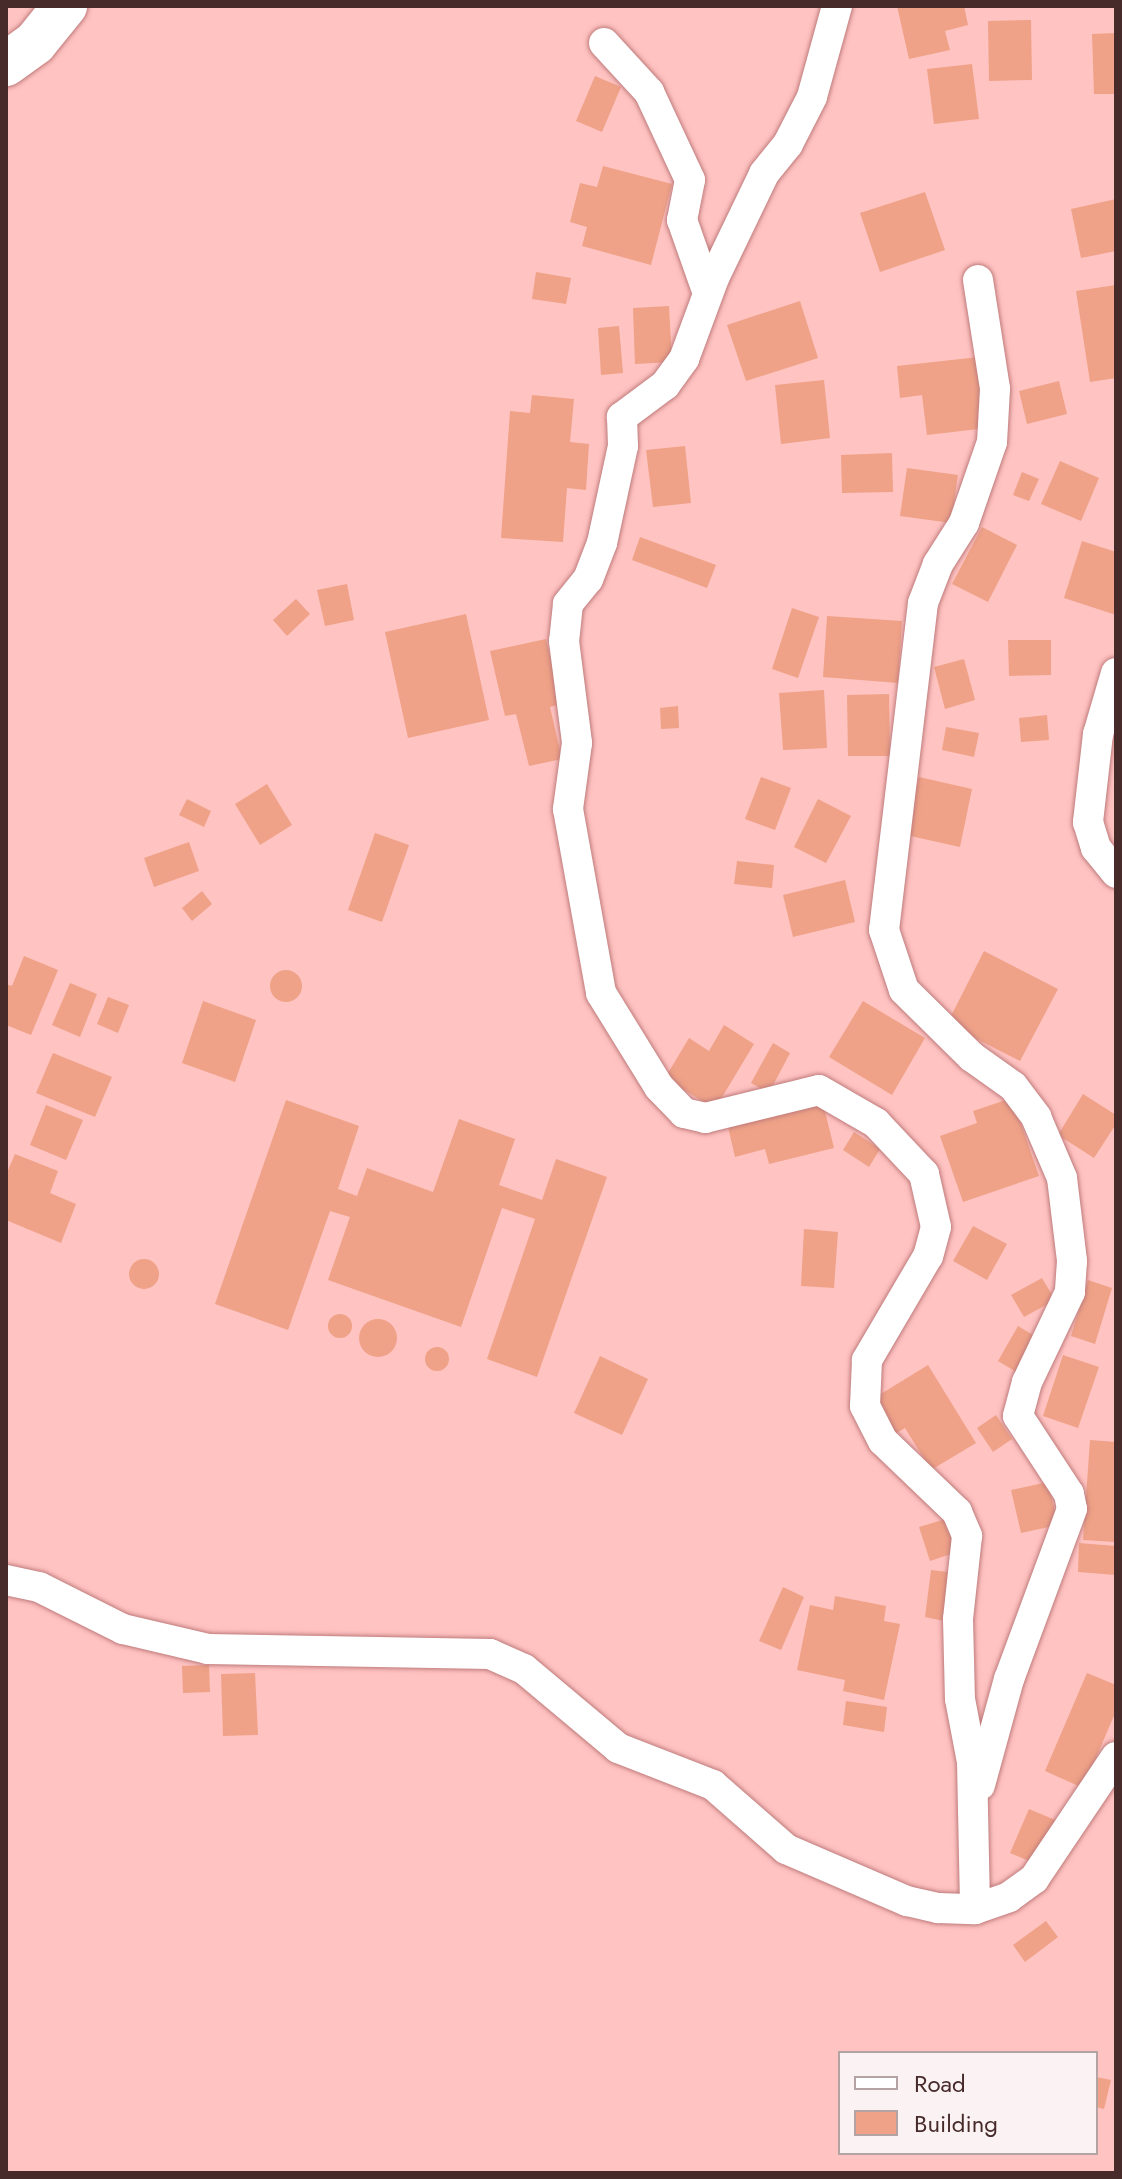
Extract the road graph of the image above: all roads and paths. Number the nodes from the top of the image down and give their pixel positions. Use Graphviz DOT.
graph roads {
  1 [pos="65,6"];
  2 [pos="837,6"];
  3 [pos="604,43"];
  4 [pos="6,64"];
  5 [pos="978,280"];
  6 [pos="708,294"];
  7 [pos="1116,673"];
  8 [pos="1116,873"];
  9 [pos="6,1580"];
  10 [pos="1116,1757"];
  11 [pos="974,1806"];
  12 [pos="975,1909"];
  1 -- 4 [label="highway"];
  2 -- 6 [label="street"];
  3 -- 6 [label="street"];
  5 -- 11 [label="street"];
  6 -- 11 [label="street"];
  7 -- 8 [label="street"];
  9 -- 12 [label="street"];
  10 -- 12 [label="street"];
  11 -- 12 [label="street"];
}
